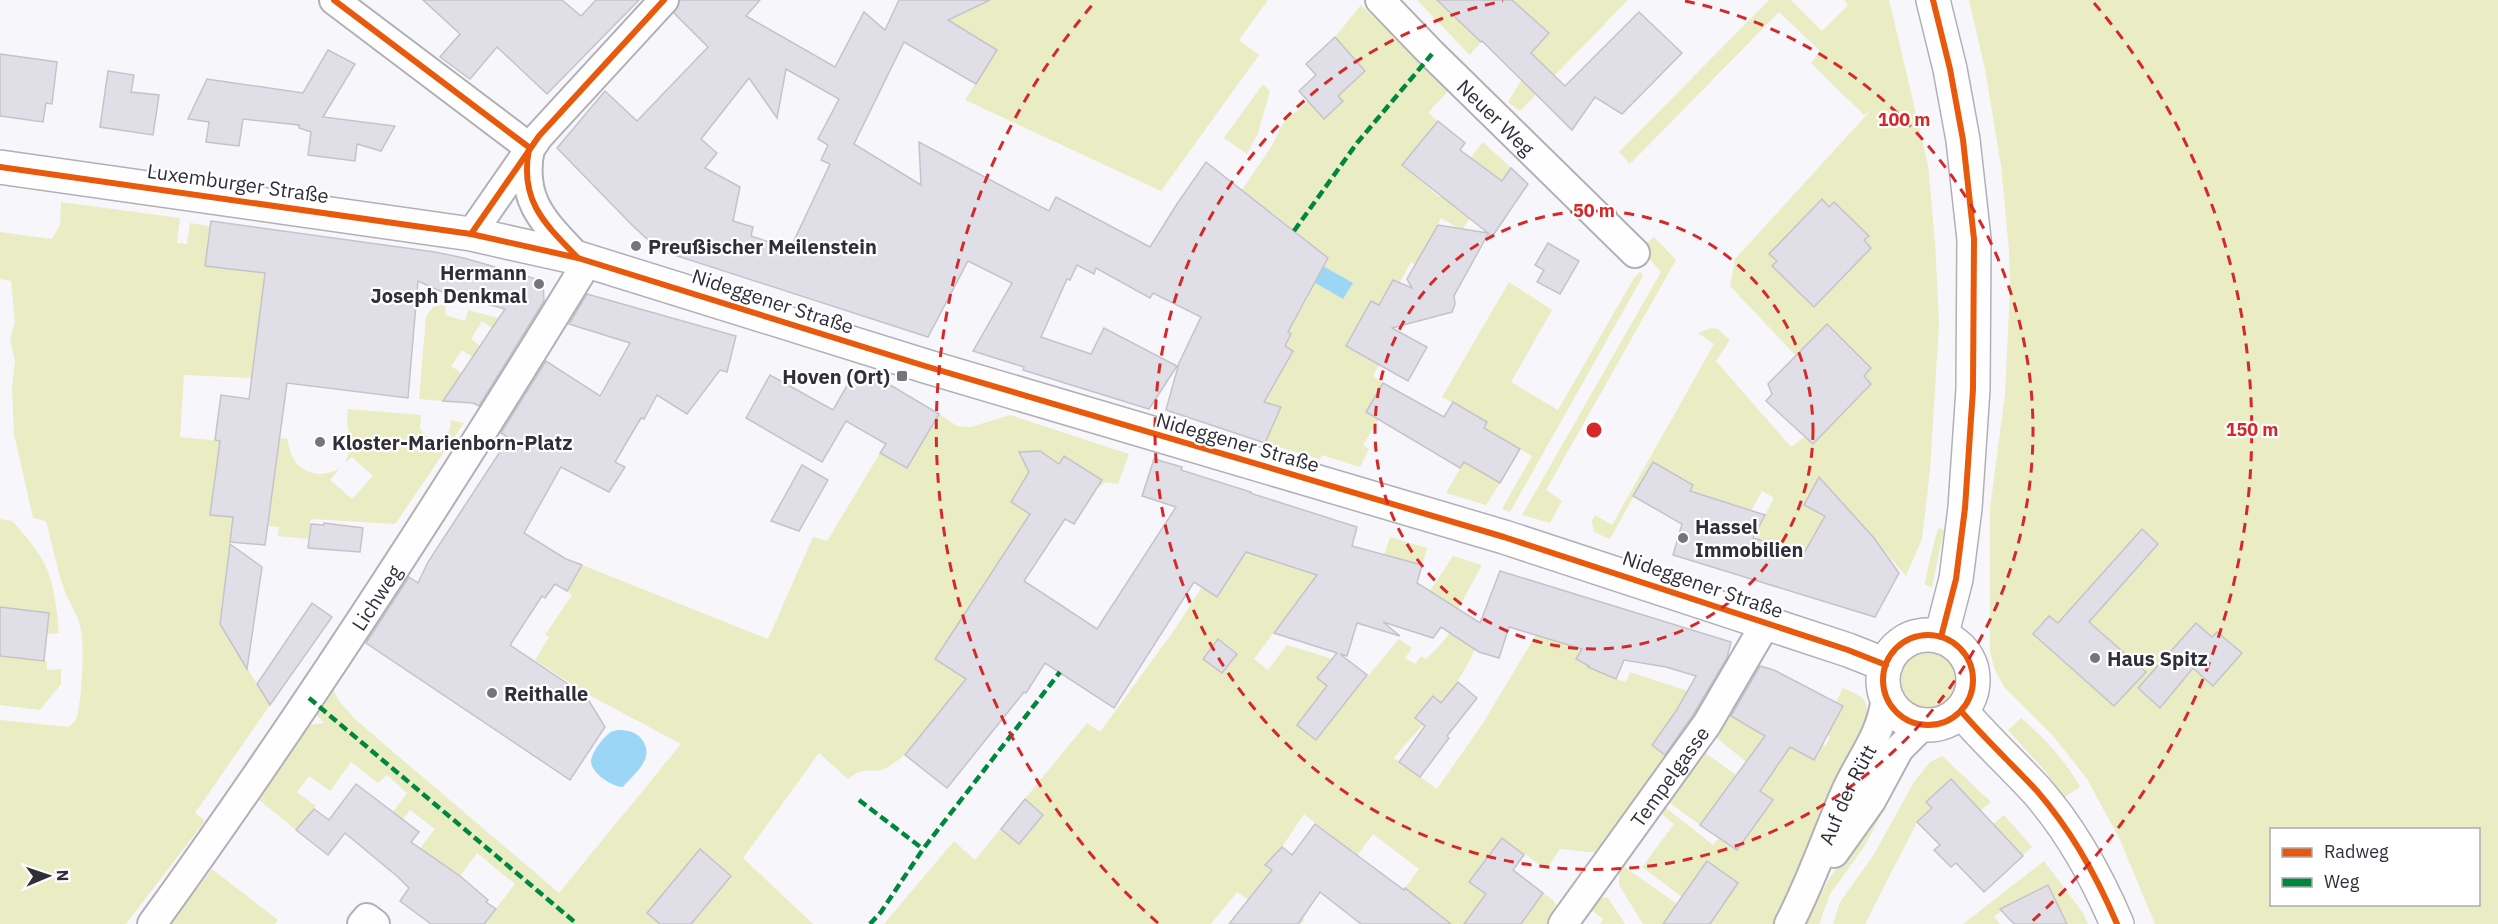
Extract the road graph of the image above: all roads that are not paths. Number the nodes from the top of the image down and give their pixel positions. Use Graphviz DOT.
graph roads {
  1 [pos="334,0"];
  2 [pos="664,0"];
  3 [pos="1380,0"];
  4 [pos="1933,0"];
  5 [pos="530,148"];
  6 [pos="0,167"];
  7 [pos="471,234"];
  8 [pos="1635,253"];
  9 [pos="583,259"];
  10 [pos="1766,623"];
  11 [pos="1941,637"];
  12 [pos="1886,665"];
  13 [pos="1886,697"];
  14 [pos="1961,711"];
  15 [pos="1923,725"];
  16 [pos="1806,891"];
  17 [pos="152,924"];
  18 [pos="362,924"];
  19 [pos="375,924"];
  20 [pos="1563,924"];
  21 [pos="1789,924"];
  22 [pos="2118,924"];
  1 -- 5 [label="street"];
  2 -- 5 [label="street"];
  3 -- 8 [label="street, Neuer Weg"];
  4 -- 11 [label="street"];
  5 -- 7 [label="street"];
  5 -- 9 [label="street"];
  6 -- 7 [label="street, Luxemburger Straße"];
  7 -- 9 [label="street, Nideggener Straße"];
  9 -- 10 [label="street, Nideggener Straße"];
  9 -- 17 [label="street, Lichweg"];
  10 -- 12 [label="street, Nideggener Straße"];
  10 -- 20 [label="street, Tempelgasse"];
  11 -- 12 [label="street"];
  11 -- 14 [label="street"];
  12 -- 13 [label="street"];
  13 -- 15 [label="street"];
  13 -- 16 [label="street, Auf der Rütt"];
  14 -- 15 [label="street"];
  14 -- 22 [label="street"];
  15 -- 16 [label="street, Auf der Rütt"];
  16 -- 21 [label="street, Auf der Rütt"];
  18 -- 19 [label="street"];
}
